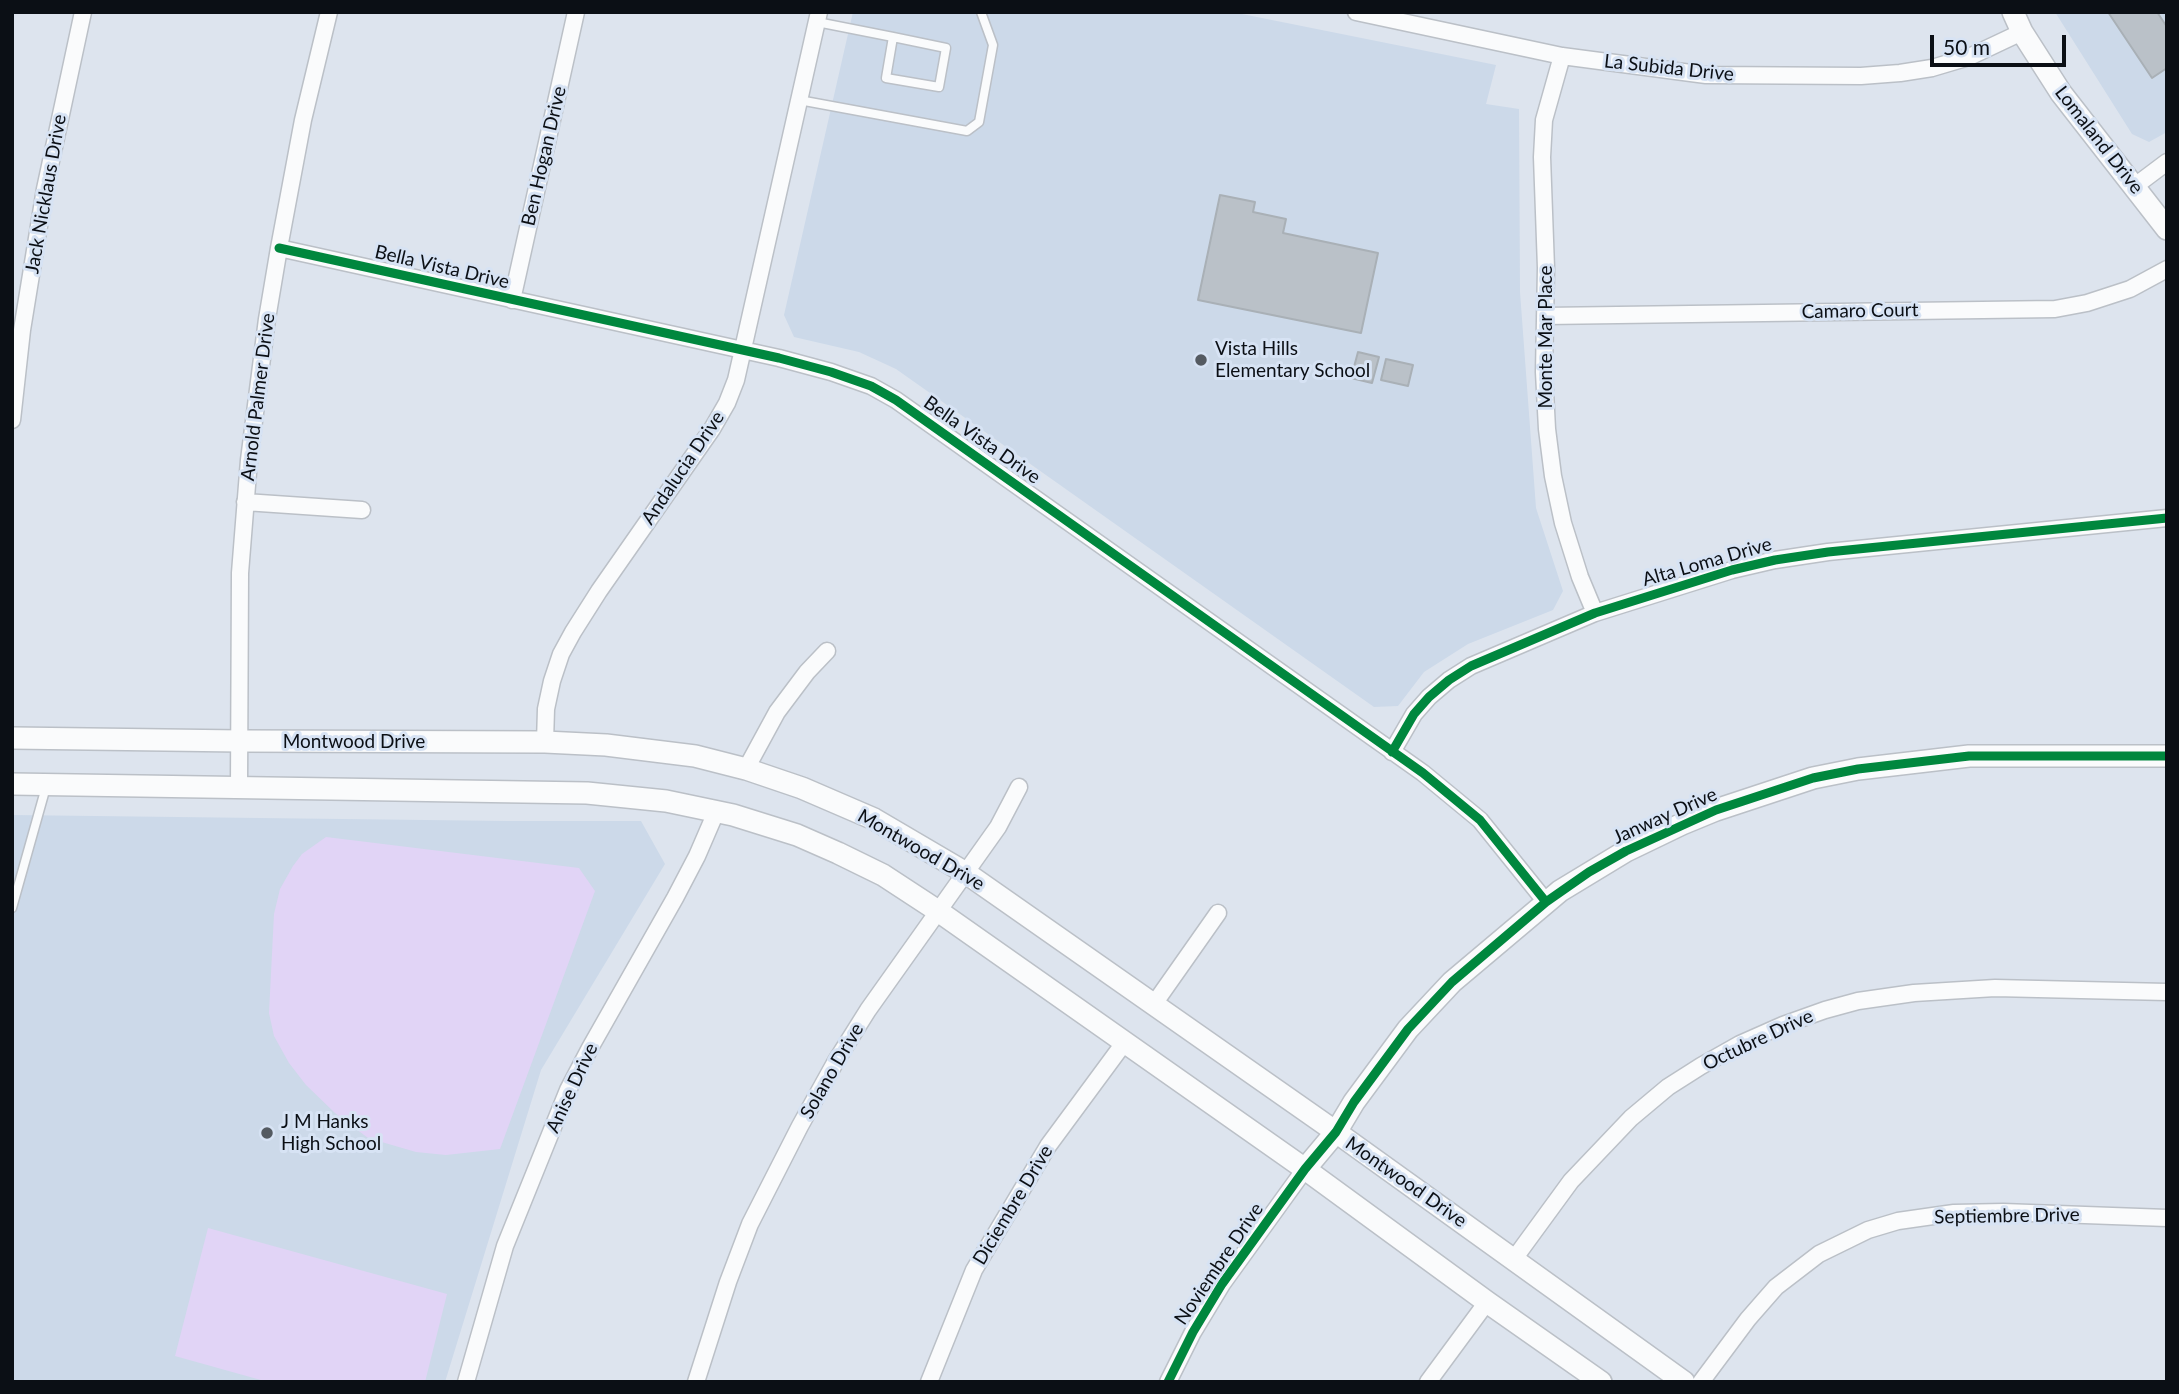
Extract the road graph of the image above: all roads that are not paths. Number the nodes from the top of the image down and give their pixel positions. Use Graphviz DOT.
graph roads {
  1 [pos="83,12"];
  2 [pos="329,12"];
  3 [pos="576,12"];
  4 [pos="981,12"];
  5 [pos="1356,12"];
  6 [pos="2013,12"];
  7 [pos="818,17"];
  8 [pos="2022,32"];
  9 [pos="893,37"];
  10 [pos="1562,56"];
  11 [pos="799,100"];
  12 [pos="2167,162"];
  13 [pos="2135,186"];
  14 [pos="2167,229"];
  15 [pos="279,248"];
  16 [pos="2167,269"];
  17 [pos="512,300"];
  18 [pos="1545,316"];
  19 [pos="744,351"];
  20 [pos="12,420"];
  21 [pos="245,502"];
  22 [pos="362,510"];
  23 [pos="2167,517"];
  24 [pos="1594,613"];
  25 [pos="827,651"];
  26 [pos="12,738"];
  27 [pos="241,741"];
  28 [pos="545,742"];
  29 [pos="1392,752"];
  30 [pos="2167,756"];
  31 [pos="746,769"];
  32 [pos="12,784"];
  33 [pos="47,784"];
  34 [pos="239,787"];
  35 [pos="1019,787"];
  36 [pos="716,812"];
  37 [pos="966,873"];
  38 [pos="1546,902"];
  39 [pos="12,908"];
  40 [pos="938,911"];
  41 [pos="1218,914"];
  42 [pos="2167,992"];
  43 [pos="1154,1004"];
  44 [pos="1124,1043"];
  45 [pos="1336,1132"];
  46 [pos="1305,1169"];
  47 [pos="2167,1218"];
  48 [pos="1514,1259"];
  49 [pos="1487,1302"];
  50 [pos="466,1382"];
  51 [pos="696,1382"];
  52 [pos="929,1382"];
  53 [pos="1168,1382"];
  54 [pos="1428,1382"];
  55 [pos="1601,1382"];
  56 [pos="1684,1382"];
  57 [pos="1702,1382"];
  1 -- 20 [label="street, Jack Nicklaus Drive"];
  2 -- 15 [label="street, Arnold Palmer Drive"];
  3 -- 17 [label="street, Ben Hogan Drive"];
  4 -- 11 [label="lane"];
  5 -- 10 [label="street, La Subida Drive"];
  6 -- 8 [label="main road, Lomaland Drive"];
  7 -- 9 [label="lane"];
  7 -- 11 [label="street, Andalucia Drive"];
  8 -- 10 [label="street, La Subida Drive"];
  8 -- 13 [label="main road, Lomaland Drive"];
  9 -- 9 [label="lane"];
  10 -- 18 [label="street, Monte Mar Place"];
  11 -- 19 [label="street, Andalucia Drive"];
  12 -- 13 [label="street"];
  13 -- 14 [label="main road, Lomaland Drive"];
  15 -- 17 [label="street, Bella Vista Drive"];
  15 -- 21 [label="street, Arnold Palmer Drive"];
  16 -- 18 [label="street, Camaro Court"];
  17 -- 19 [label="street, Bella Vista Drive"];
  18 -- 24 [label="street, Monte Mar Place"];
  19 -- 28 [label="street, Andalucia Drive"];
  19 -- 29 [label="street, Bella Vista Drive"];
  21 -- 22 [label="street"];
  21 -- 27 [label="street, Arnold Palmer Drive"];
  23 -- 24 [label="street, Alta Loma Drive"];
  24 -- 29 [label="street, Alta Loma Drive"];
  25 -- 31 [label="street"];
  26 -- 27 [label="main road, Montwood Drive"];
  27 -- 28 [label="main road, Montwood Drive"];
  27 -- 34 [label="street, Arnold Palmer Drive"];
  28 -- 31 [label="main road, Montwood Drive"];
  29 -- 38 [label="street, Bella Vista Drive"];
  30 -- 38 [label="main road, Janway Drive"];
  31 -- 37 [label="main road, Montwood Drive"];
  32 -- 33 [label="main road"];
  33 -- 34 [label="main road"];
  33 -- 39 [label="lane"];
  34 -- 36 [label="main road"];
  35 -- 37 [label="street, Solano Drive"];
  36 -- 40 [label="main road"];
  36 -- 50 [label="street, Anise Drive"];
  37 -- 40 [label="street, Solano Drive"];
  37 -- 43 [label="main road, Montwood Drive"];
  38 -- 45 [label="main road, Janway Drive"];
  40 -- 44 [label="main road"];
  40 -- 51 [label="street, Solano Drive"];
  41 -- 43 [label="street"];
  42 -- 48 [label="street, Octubre Drive"];
  43 -- 45 [label="main road, Montwood Drive"];
  44 -- 46 [label="main road"];
  44 -- 52 [label="street, Diciembre Drive"];
  45 -- 46 [label="main road, Janway Drive"];
  45 -- 48 [label="main road, Montwood Drive"];
  46 -- 49 [label="main road"];
  46 -- 53 [label="street, Noviembre Drive"];
  47 -- 57 [label="street, Septiembre Drive"];
  48 -- 56 [label="main road, Montwood Drive"];
  49 -- 54 [label="street"];
  49 -- 55 [label="main road"];
}
